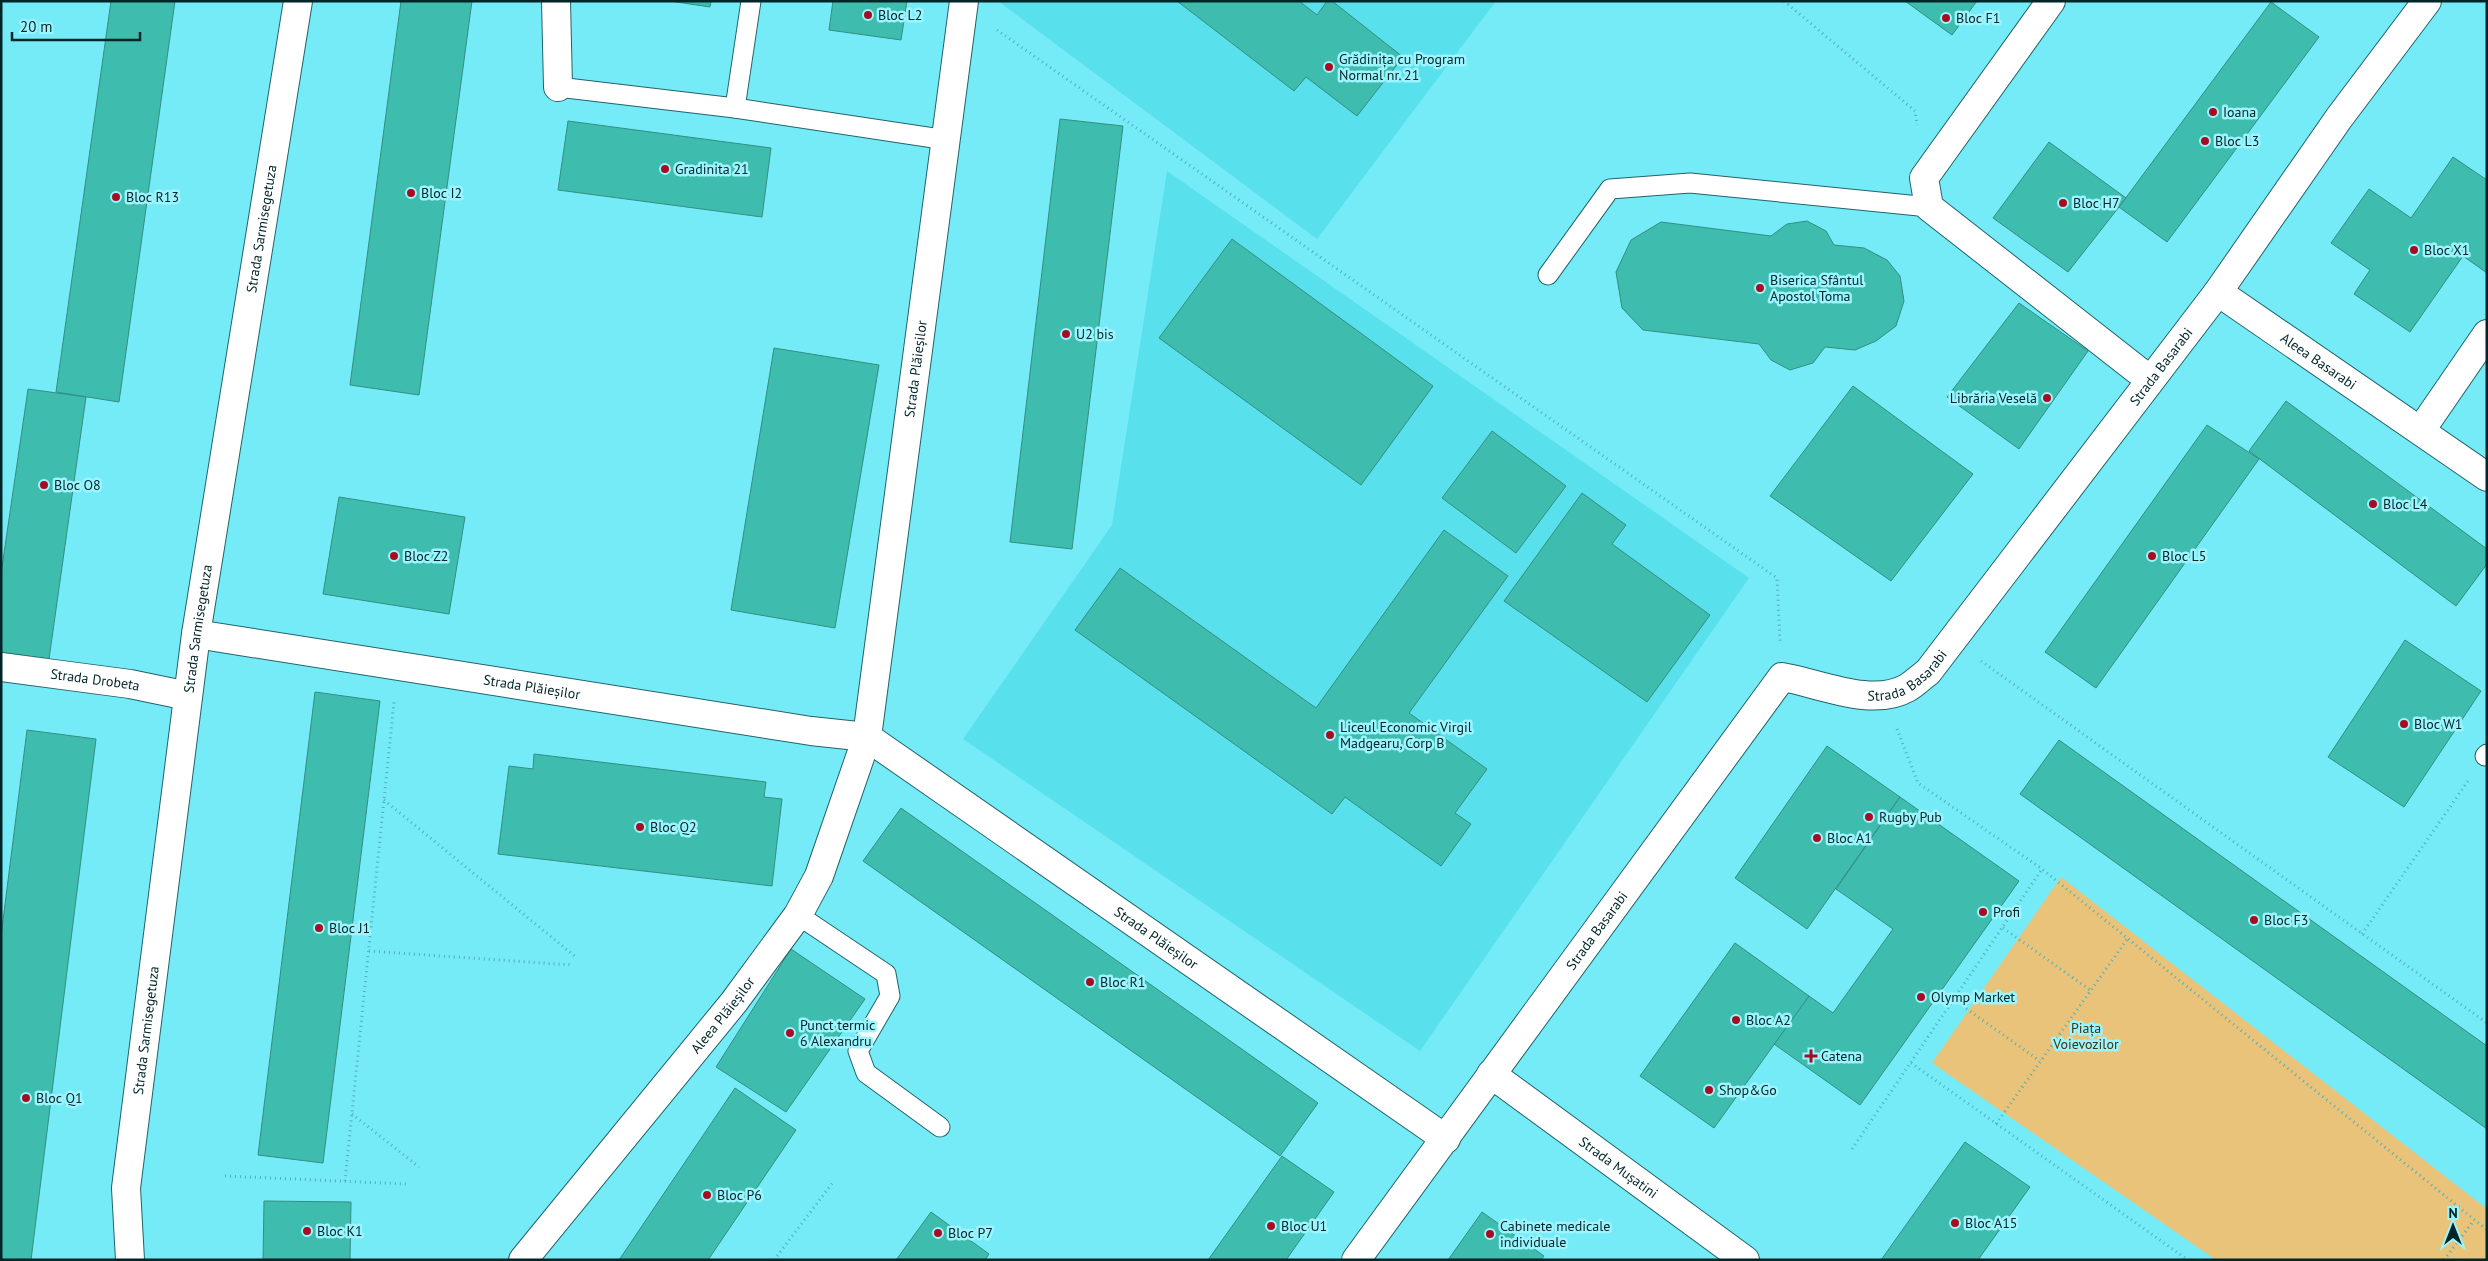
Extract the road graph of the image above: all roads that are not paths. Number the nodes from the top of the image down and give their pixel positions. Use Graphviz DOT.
graph roads {
  1 [pos="298,1"];
  2 [pos="556,1"];
  3 [pos="750,1"];
  4 [pos="2051,1"];
  5 [pos="2427,1"];
  6 [pos="964,4"];
  7 [pos="558,87"];
  8 [pos="735,108"];
  9 [pos="947,140"];
  10 [pos="1929,207"];
  11 [pos="1548,275"];
  12 [pos="2218,292"];
  13 [pos="2487,334"];
  14 [pos="2150,380"];
  15 [pos="2422,430"];
  16 [pos="2487,477"];
  17 [pos="196,634"];
  18 [pos="1,667"];
  19 [pos="188,696"];
  20 [pos="867,737"];
  21 [pos="798,915"];
  22 [pos="1491,1074"];
  23 [pos="940,1127"];
  24 [pos="1446,1140"];
  25 [pos="130,1260"];
  26 [pos="523,1260"];
  27 [pos="1356,1260"];
  28 [pos="1745,1260"];
  1 -- 17 [label="street, Strada Sarmisegetuza"];
  2 -- 7 [label="street"];
  3 -- 8 [label="lane"];
  4 -- 10 [label="street"];
  5 -- 12 [label="street, Strada Basarabi"];
  6 -- 9 [label="street, Strada Plăieșilor"];
  7 -- 8 [label="lane"];
  8 -- 9 [label="lane"];
  9 -- 20 [label="street, Strada Plăieșilor"];
  10 -- 11 [label="lane"];
  10 -- 14 [label="street"];
  12 -- 14 [label="street, Strada Basarabi"];
  12 -- 15 [label="street, Aleea Basarabi"];
  13 -- 15 [label="street"];
  14 -- 22 [label="street, Strada Basarabi"];
  15 -- 16 [label="street, Aleea Basarabi"];
  17 -- 19 [label="street, Strada Sarmisegetuza"];
  17 -- 20 [label="street, Strada Plăieșilor"];
  18 -- 19 [label="street, Strada Drobeta"];
  19 -- 25 [label="street, Strada Sarmisegetuza"];
  20 -- 21 [label="street, Aleea Plăieșilor"];
  20 -- 24 [label="street, Strada Plăieșilor"];
  21 -- 23 [label="lane"];
  21 -- 26 [label="street, Aleea Plăieșilor"];
  22 -- 24 [label="street, Strada Basarabi"];
  22 -- 28 [label="street, Strada Mușatini"];
  24 -- 27 [label="street, Strada Basarabi"];
}
